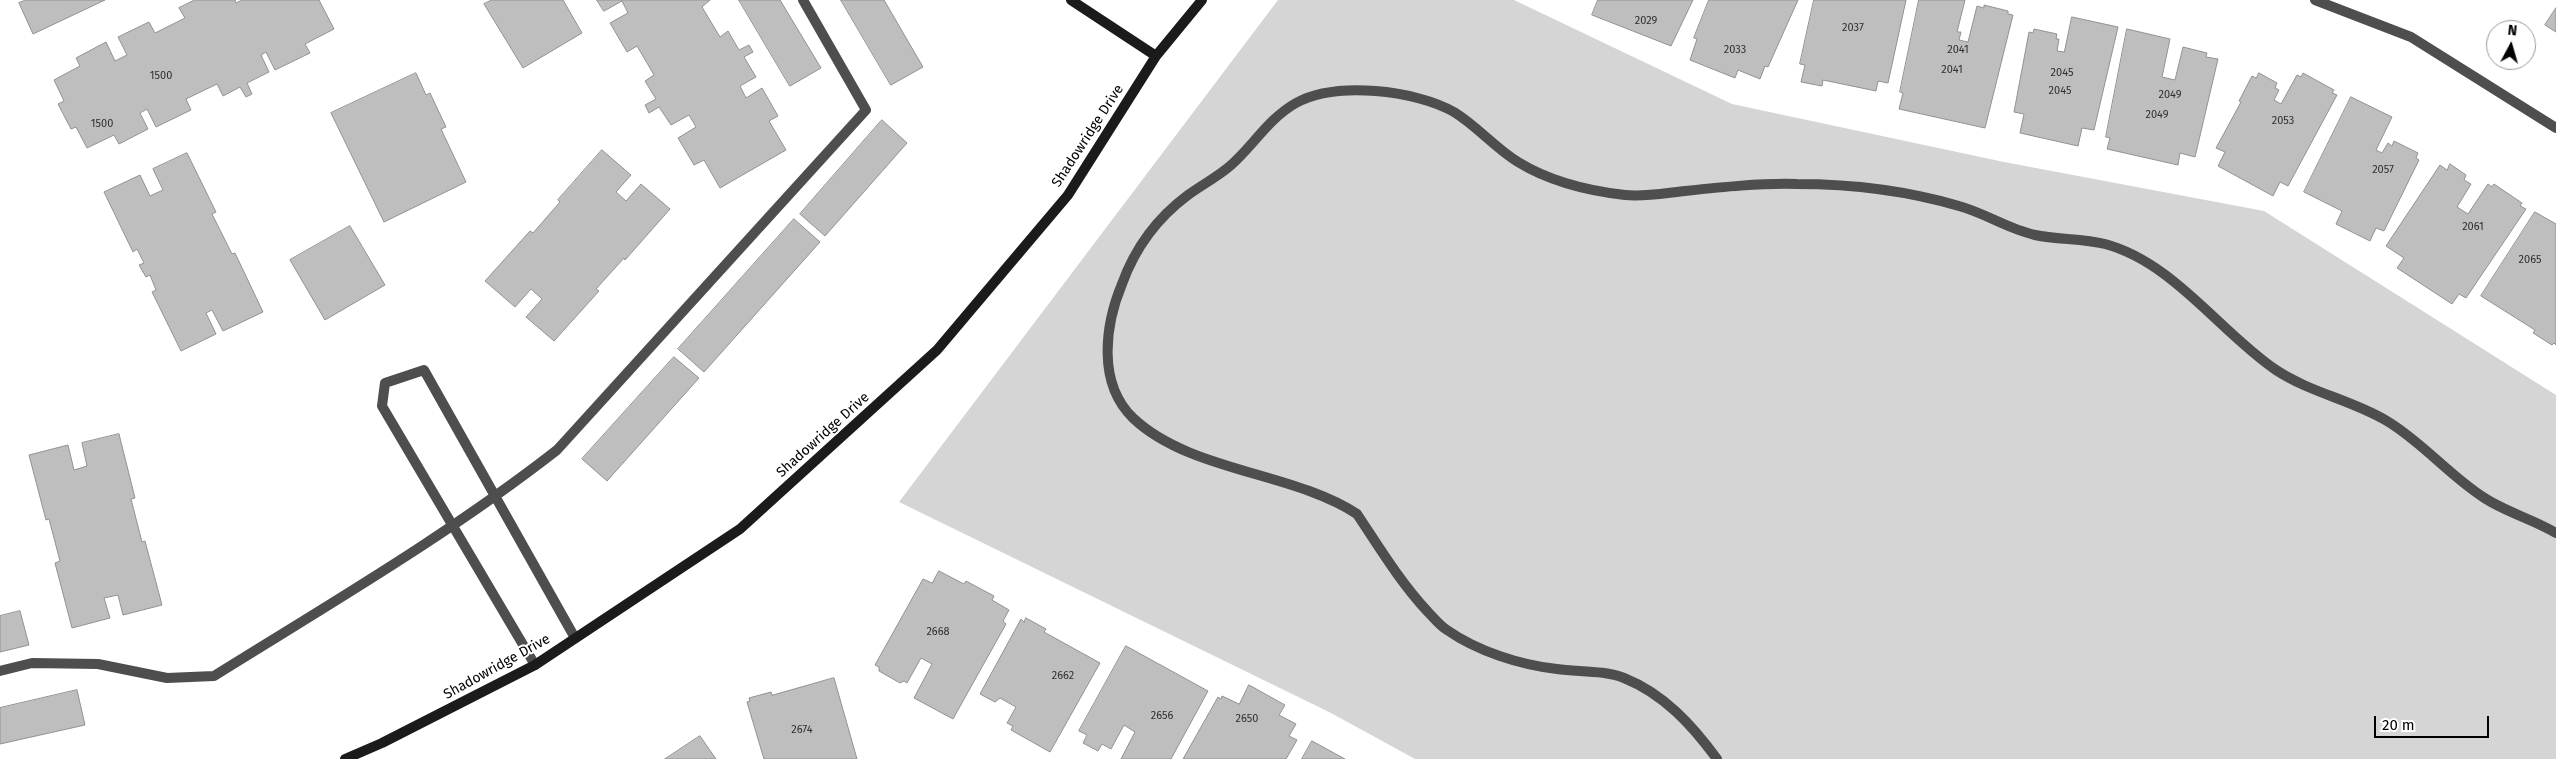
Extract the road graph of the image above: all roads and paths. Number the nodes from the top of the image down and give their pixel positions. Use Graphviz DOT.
graph roads {
  1 [pos="803,0"];
  2 [pos="1071,0"];
  3 [pos="1202,0"];
  4 [pos="2315,0"];
  5 [pos="1156,56"];
  6 [pos="2556,128"];
  7 [pos="496,497"];
  8 [pos="453,527"];
  9 [pos="2556,533"];
  10 [pos="576,638"];
  11 [pos="535,665"];
  12 [pos="0,671"];
  13 [pos="345,759"];
  14 [pos="1717,759"];
  1 -- 7 [label="street"];
  2 -- 5 [label="main road"];
  3 -- 5 [label="main road, Shadowridge Drive"];
  4 -- 6 [label="street"];
  5 -- 10 [label="main road, Shadowridge Drive"];
  7 -- 8 [label="street"];
  7 -- 8 [label="street"];
  7 -- 10 [label="street"];
  8 -- 11 [label="street"];
  8 -- 12 [label="street"];
  9 -- 14 [label="street"];
  10 -- 11 [label="main road, Shadowridge Drive"];
  11 -- 13 [label="main road, Shadowridge Drive"];
}
